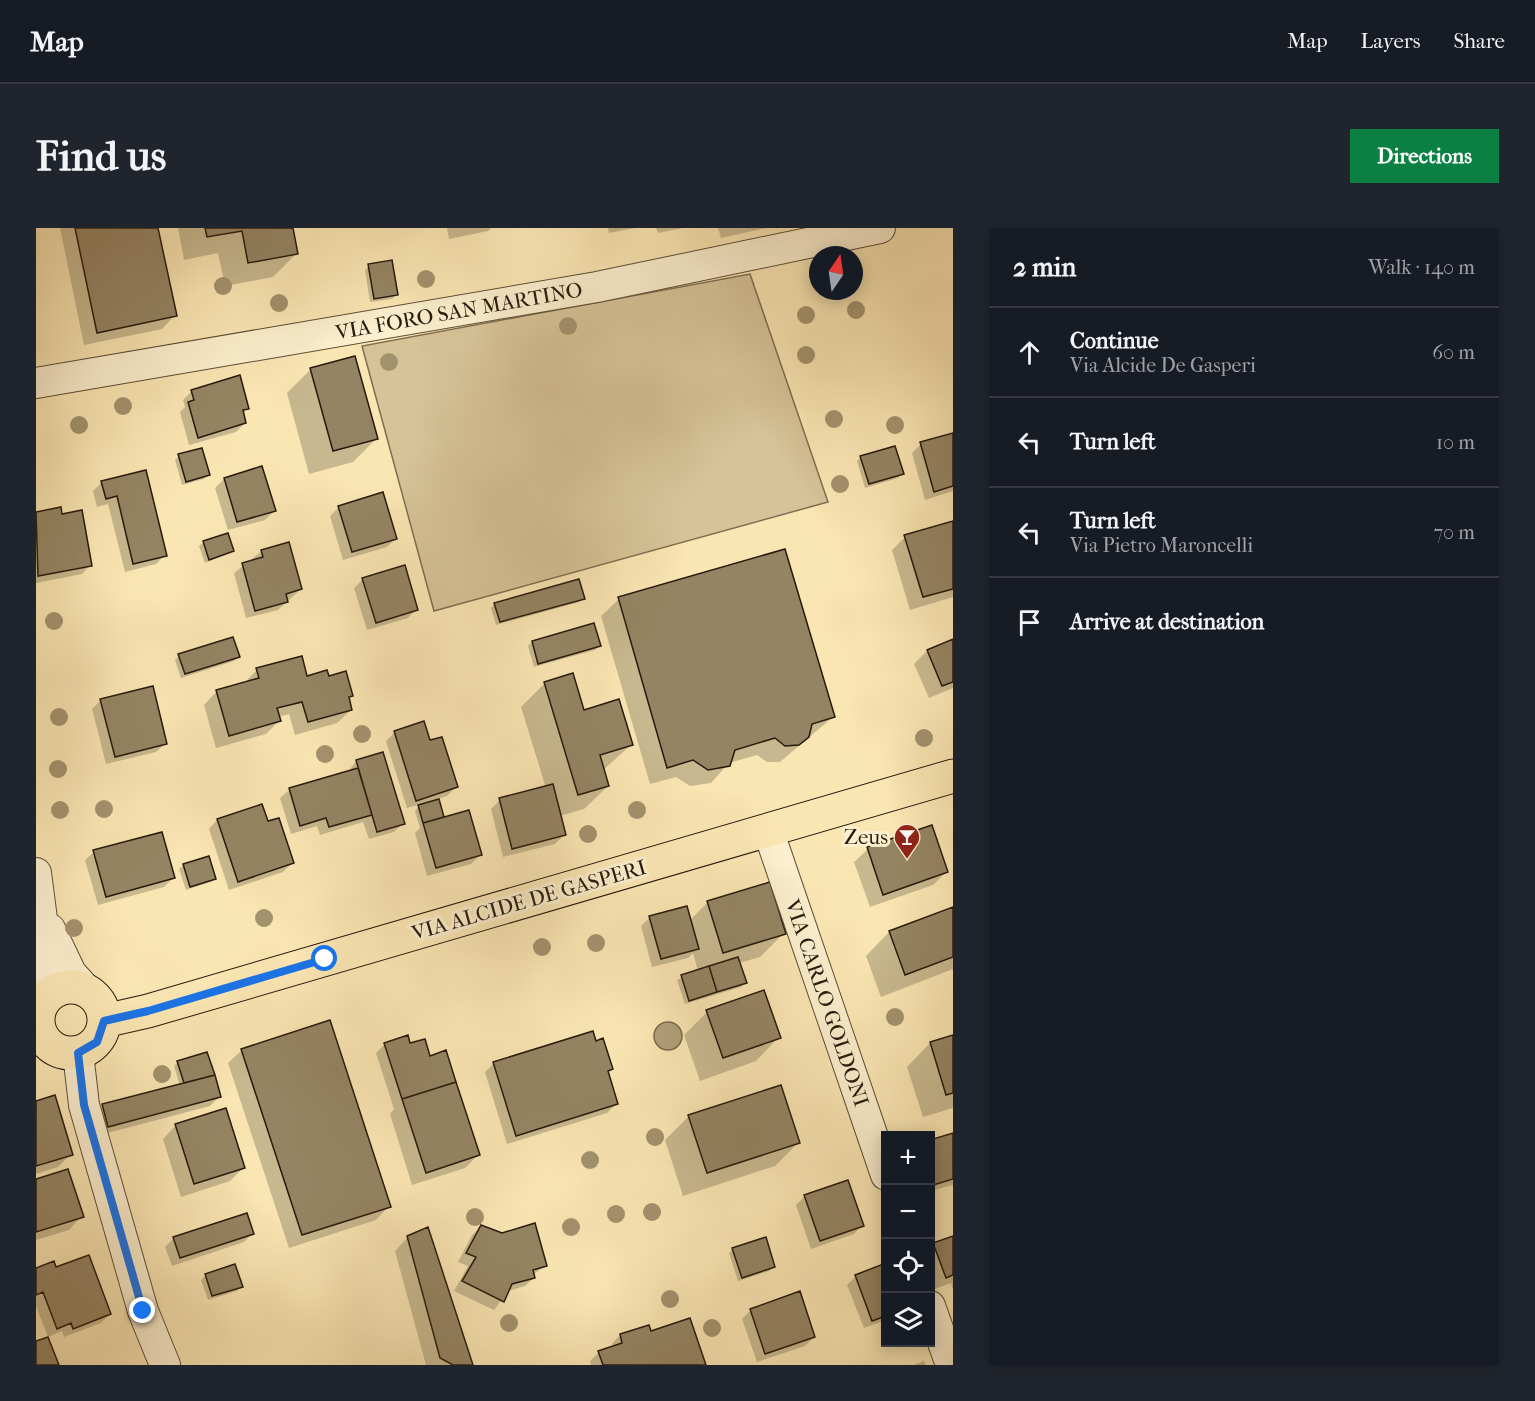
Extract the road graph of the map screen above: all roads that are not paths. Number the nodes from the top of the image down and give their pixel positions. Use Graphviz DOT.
graph roads {
  1 [pos="880,228"];
  2 [pos="36,383"];
  3 [pos="953,776"];
  4 [pos="768,830"];
  5 [pos="36,873"];
  6 [pos="43,912"];
  7 [pos="88,992"];
  8 [pos="38,1011"];
  9 [pos="104,1021"];
  10 [pos="56,1052"];
  11 [pos="881,1163"];
  12 [pos="935,1320"];
  13 [pos="165,1365"];
  14 [pos="951,1365"];
  1 -- 2 [label="street, VIA FORO SAN MARTINO"];
  3 -- 4 [label="main road, VIA ALCIDE DE GASPERI"];
  4 -- 9 [label="main road, VIA ALCIDE DE GASPERI"];
  4 -- 11 [label="street, VIA CARLO GOLDONI"];
  5 -- 6 [label="street"];
  6 -- 7 [label="street"];
  6 -- 8 [label="street"];
  7 -- 8 [label="main road"];
  7 -- 9 [label="main road"];
  8 -- 10 [label="main road"];
  9 -- 10 [label="main road"];
  10 -- 13 [label="street"];
  12 -- 14 [label="street"];
}
